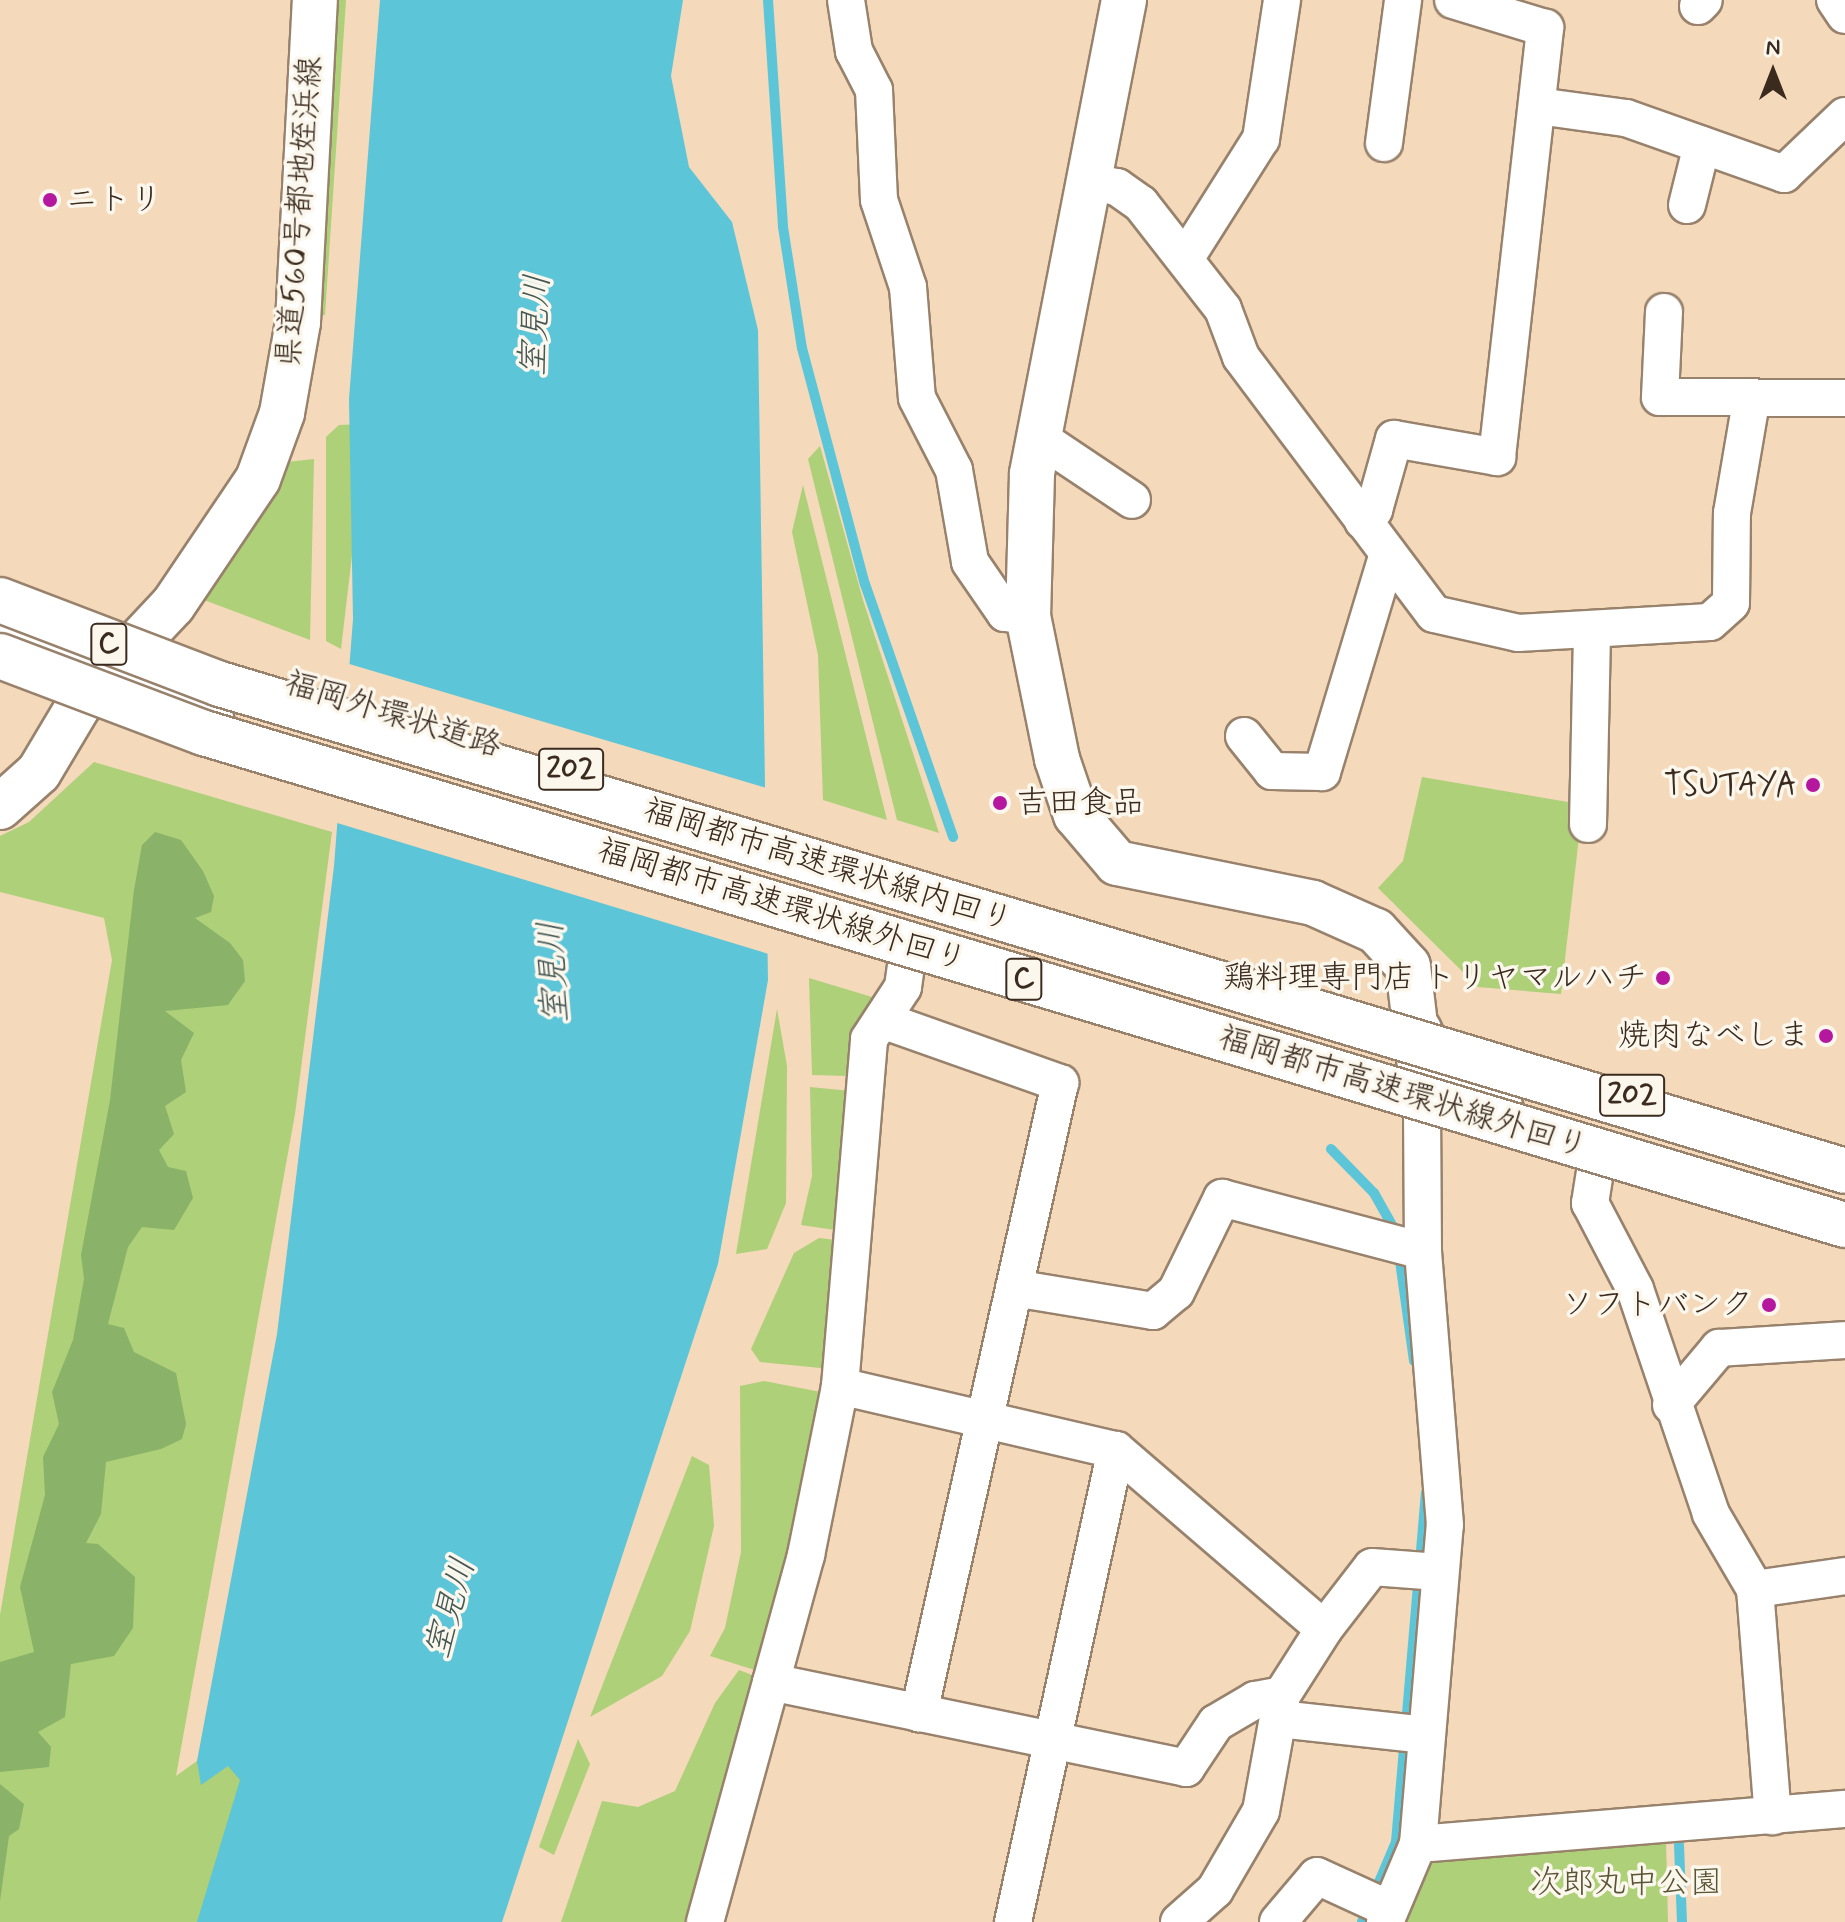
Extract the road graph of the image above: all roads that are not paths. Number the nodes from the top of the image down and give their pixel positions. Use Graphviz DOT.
graph roads {
  1 [pos="315,0"];
  2 [pos="846,0"];
  3 [pos="1124,0"];
  4 [pos="1282,0"];
  5 [pos="1403,0"];
  6 [pos="1453,0"];
  7 [pos="1835,0"];
  8 [pos="1845,15"];
  9 [pos="1538,106"];
  10 [pos="1845,116"];
  11 [pos="1384,143"];
  12 [pos="1702,145"];
  13 [pos="1088,181"];
  14 [pos="1687,205"];
  15 [pos="1185,259"];
  16 [pos="1664,312"];
  17 [pos="1845,398"];
  18 [pos="1751,402"];
  19 [pos="1038,437"];
  20 [pos="1132,500"];
  21 [pos="1363,521"];
  22 [pos="1388,554"];
  23 [pos="0,584"];
  24 [pos="0,600"];
  25 [pos="0,614"];
  26 [pos="1028,616"];
  27 [pos="1592,629"];
  28 [pos="141,640"];
  29 [pos="0,656"];
  30 [pos="0,673"];
  31 [pos="79,705"];
  32 [pos="1244,736"];
  33 [pos="259,749"];
  34 [pos="0,807"];
  35 [pos="1588,824"];
  36 [pos="1142,944"];
  37 [pos="907,957"];
  38 [pos="885,1021"];
  39 [pos="1419,1030"];
  40 [pos="1422,1106"];
  41 [pos="1597,1159"];
  42 [pos="1845,1160"];
  43 [pos="1845,1171"];
  44 [pos="1845,1225"];
  45 [pos="1845,1235"];
  46 [pos="1423,1251"];
  47 [pos="1014,1288"];
  48 [pos="1845,1340"];
  49 [pos="840,1386"];
  50 [pos="1671,1405"];
  51 [pos="982,1419"];
  52 [pos="1116,1450"];
  53 [pos="1439,1572"];
  54 [pos="1845,1576"];
  55 [pos="1755,1589"];
  56 [pos="1324,1629"];
  57 [pos="771,1682"];
  58 [pos="1280,1707"];
  59 [pos="919,1713"];
  60 [pos="1426,1735"];
  61 [pos="1053,1741"];
  62 [pos="1845,1809"];
  63 [pos="1773,1816"];
  64 [pos="1418,1844"];
  65 [pos="1377,1908"];
  66 [pos="705,1922"];
  67 [pos="1013,1922"];
  68 [pos="1179,1922"];
  69 [pos="1278,1922"];
  1 -- 28 [label="main road, 県道560号都地姪浜線"];
  2 -- 26 [label="street"];
  3 -- 13 [label="main road"];
  4 -- 15 [label="street"];
  5 -- 11 [label="street"];
  6 -- 9 [label="street"];
  7 -- 8 [label="street"];
  9 -- 12 [label="street"];
  9 -- 21 [label="street"];
  10 -- 12 [label="street"];
  12 -- 14 [label="street"];
  13 -- 15 [label="street"];
  13 -- 19 [label="main road"];
  15 -- 21 [label="street"];
  16 -- 18 [label="street"];
  17 -- 18 [label="street"];
  18 -- 27 [label="street"];
  19 -- 20 [label="street"];
  19 -- 26 [label="main road"];
  21 -- 22 [label="street"];
  22 -- 27 [label="street"];
  22 -- 32 [label="street"];
  23 -- 28 [label="main road, 福岡外環状道路 / 202"];
  24 -- 43 [label="main road, 福岡都市高速環状線内回り / C, bridge"];
  25 -- 31 [label="main road"];
  26 -- 39 [label="main road"];
  27 -- 35 [label="street"];
  28 -- 31 [label="main road, 県道560号都地姪浜線"];
  28 -- 33 [label="main road"];
  28 -- 36 [label="main road, 福岡外環状道路 / 202"];
  29 -- 44 [label="main road, 福岡都市高速環状線外回り / C, bridge"];
  30 -- 31 [label="main road"];
  31 -- 33 [label="main road"];
  31 -- 34 [label="main road, 県道560号都地姪浜線"];
  33 -- 37 [label="main road, 202, bridge"];
  36 -- 39 [label="main road, 福岡外環状道路 / 202"];
  36 -- 40 [label="main road"];
  37 -- 38 [label="street"];
  37 -- 40 [label="main road, 202"];
  38 -- 47 [label="street"];
  38 -- 49 [label="street"];
  39 -- 40 [label="main road"];
  39 -- 41 [label="main road"];
  39 -- 42 [label="main road, 福岡外環状道路 / 202"];
  40 -- 41 [label="main road, 202"];
  40 -- 46 [label="street"];
  41 -- 45 [label="main road, 202"];
  41 -- 50 [label="street"];
  46 -- 47 [label="street"];
  46 -- 53 [label="street"];
  47 -- 51 [label="street"];
  48 -- 50 [label="street"];
  49 -- 51 [label="street"];
  49 -- 57 [label="street"];
  50 -- 55 [label="street"];
  51 -- 52 [label="street"];
  51 -- 59 [label="street"];
  52 -- 56 [label="street"];
  52 -- 61 [label="street"];
  53 -- 56 [label="street"];
  53 -- 60 [label="street"];
  54 -- 55 [label="street"];
  55 -- 63 [label="street"];
  56 -- 58 [label="street"];
  57 -- 59 [label="street"];
  57 -- 66 [label="street"];
  58 -- 60 [label="street"];
  58 -- 61 [label="street"];
  58 -- 68 [label="street"];
  59 -- 61 [label="street"];
  60 -- 64 [label="street"];
  61 -- 67 [label="street"];
  62 -- 63 [label="street"];
  63 -- 64 [label="street"];
  64 -- 65 [label="street"];
  65 -- 69 [label="street"];
}
